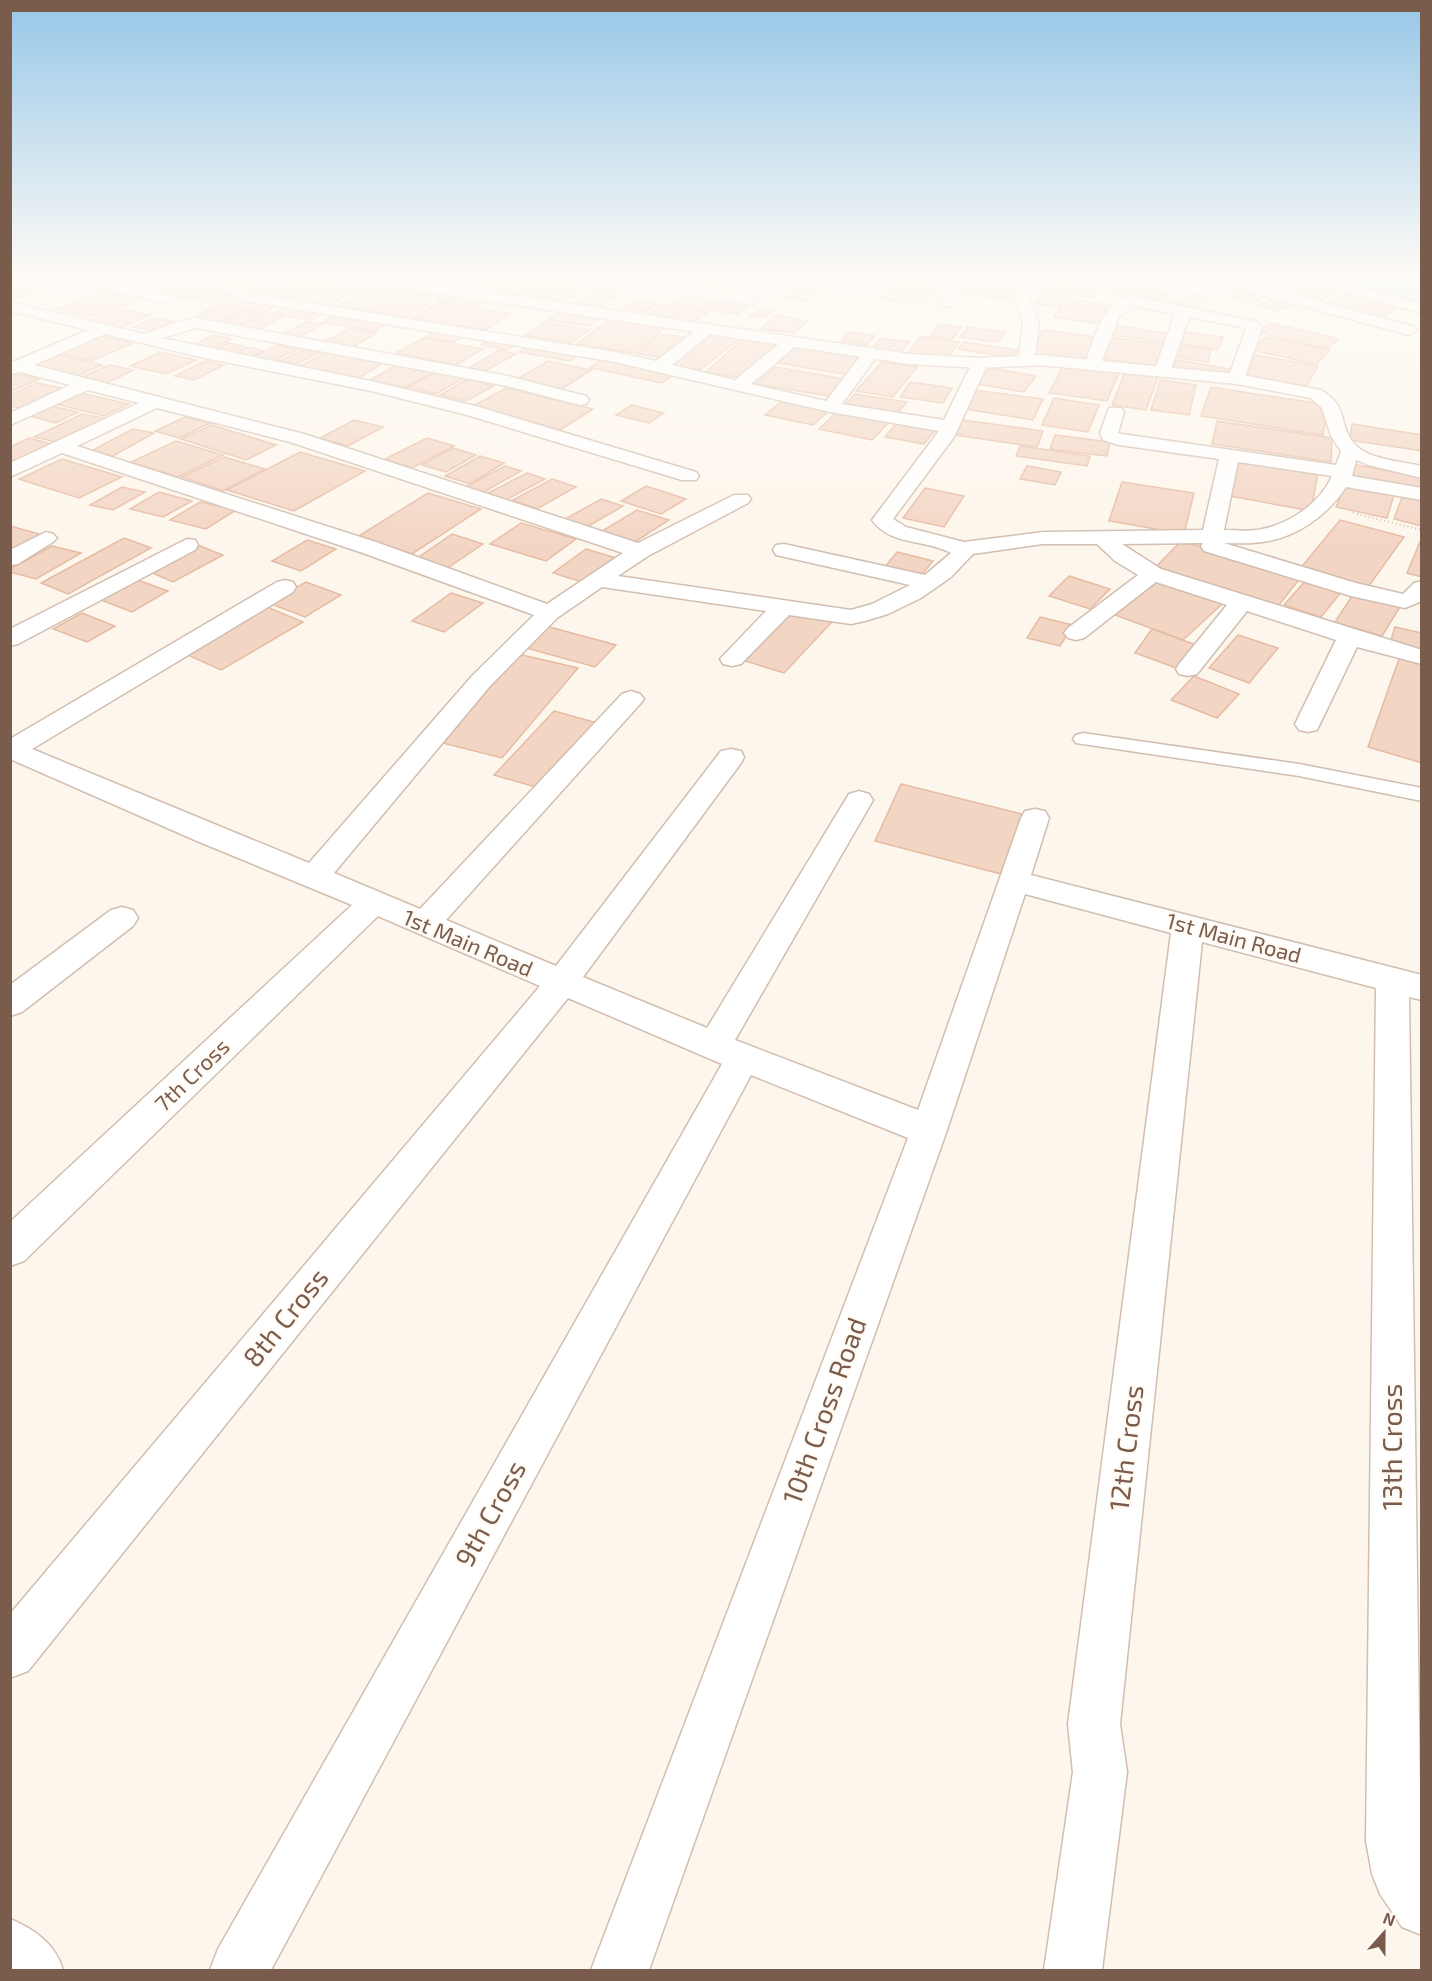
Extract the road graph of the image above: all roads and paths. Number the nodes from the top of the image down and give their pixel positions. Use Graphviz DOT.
graph roads {
  1 [pos="265,365"];
  2 [pos="424,365"];
  3 [pos="652,365"];
  4 [pos="763,365"];
  5 [pos="862,365"];
  6 [pos="979,365"];
  7 [pos="1097,365"];
  8 [pos="1164,365"];
  9 [pos="1242,365"];
  10 [pos="659,367"];
  11 [pos="13,368"];
  12 [pos="1162,372"];
  13 [pos="1238,379"];
  14 [pos="86,384"];
  15 [pos="738,386"];
  16 [pos="580,400"];
  17 [pos="155,402"];
  18 [pos="830,407"];
  19 [pos="1115,412"];
  20 [pos="10,420"];
  21 [pos="950,427"];
  22 [pos="61,447"];
  23 [pos="1350,450"];
  24 [pos="1230,455"];
  25 [pos="10,471"];
  26 [pos="1422,472"];
  27 [pos="689,476"];
  28 [pos="1343,476"];
  29 [pos="1422,494"];
  30 [pos="741,499"];
  31 [pos="1321,504"];
  32 [pos="1422,530"];
  33 [pos="1212,537"];
  34 [pos="46,538"];
  35 [pos="1103,538"];
  36 [pos="1184,538"];
  37 [pos="187,545"];
  38 [pos="962,549"];
  39 [pos="784,550"];
  40 [pos="640,551"];
  41 [pos="10,559"];
  42 [pos="1153,574"];
  43 [pos="599,579"];
  44 [pos="929,583"];
  45 [pos="285,587"];
  46 [pos="1422,588"];
  47 [pos="1242,602"];
  48 [pos="785,606"];
  49 [pos="549,613"];
  50 [pos="1076,633"];
  51 [pos="1350,636"];
  52 [pos="10,639"];
  53 [pos="1422,657"];
  54 [pos="732,658"];
  55 [pos="1188,669"];
  56 [pos="631,699"];
  57 [pos="1308,724"];
  58 [pos="1083,739"];
  59 [pos="11,749"];
  60 [pos="731,757"];
  61 [pos="1422,795"];
  62 [pos="860,800"];
  63 [pos="1035,818"];
  64 [pos="314,877"];
  65 [pos="1014,881"];
  66 [pos="374,903"];
  67 [pos="122,918"];
  68 [pos="425,924"];
  69 [pos="1188,926"];
  70 [pos="562,982"];
  71 [pos="1407,984"];
  72 [pos="10,1003"];
  73 [pos="728,1052"];
  74 [pos="929,1130"];
  75 [pos="10,1248"];
  76 [pos="10,1653"];
  77 [pos="1422,1907"];
  78 [pos="10,1948"];
  79 [pos="34,1971"];
  80 [pos="239,1971"];
  81 [pos="620,1971"];
  82 [pos="1073,1971"];
  1 -- 27 [label="street"];
  2 -- 16 [label="street"];
  3 -- 10 [label="street"];
  4 -- 15 [label="street"];
  5 -- 18 [label="street"];
  6 -- 21 [label="street"];
  7 -- 12 [label="street"];
  8 -- 12 [label="street"];
  9 -- 13 [label="street"];
  10 -- 15 [label="street"];
  11 -- 14 [label="street"];
  12 -- 13 [label="street"];
  13 -- 23 [label="street"];
  14 -- 17 [label="street"];
  14 -- 20 [label="street"];
  15 -- 18 [label="street"];
  17 -- 22 [label="street"];
  17 -- 40 [label="street"];
  18 -- 21 [label="street"];
  19 -- 24 [label="street"];
  21 -- 38 [label="street"];
  22 -- 25 [label="street"];
  22 -- 49 [label="street"];
  23 -- 26 [label="street"];
  23 -- 28 [label="street"];
  24 -- 28 [label="street"];
  24 -- 33 [label="street"];
  28 -- 29 [label="street"];
  28 -- 31 [label="street"];
  30 -- 40 [label="street"];
  31 -- 32 [label="path"];
  31 -- 33 [label="street"];
  33 -- 36 [label="street"];
  34 -- 41 [label="street"];
  35 -- 36 [label="street"];
  35 -- 38 [label="street"];
  35 -- 42 [label="street"];
  36 -- 46 [label="street"];
  37 -- 52 [label="street"];
  38 -- 44 [label="street"];
  39 -- 44 [label="street"];
  40 -- 43 [label="street"];
  42 -- 47 [label="street"];
  42 -- 50 [label="street"];
  43 -- 48 [label="street"];
  43 -- 49 [label="street"];
  44 -- 48 [label="street"];
  45 -- 59 [label="street"];
  47 -- 51 [label="street"];
  47 -- 55 [label="street"];
  48 -- 54 [label="street"];
  49 -- 64 [label="street"];
  51 -- 53 [label="street"];
  51 -- 57 [label="street"];
  56 -- 68 [label="street"];
  58 -- 61 [label="lane"];
  59 -- 64 [label="street, 1st Main Road"];
  60 -- 70 [label="street, 8th Cross"];
  62 -- 73 [label="street, 9th Cross"];
  63 -- 65 [label="street, 10th Cross Road"];
  64 -- 66 [label="street, 1st Main Road"];
  65 -- 69 [label="street, 1st Main Road"];
  65 -- 74 [label="street, 10th Cross Road"];
  66 -- 68 [label="street, 1st Main Road"];
  66 -- 75 [label="street, 7th Cross"];
  67 -- 72 [label="street"];
  68 -- 70 [label="street, 1st Main Road"];
  69 -- 71 [label="street, 1st Main Road"];
  69 -- 82 [label="street, 12th Cross"];
  70 -- 73 [label="street, 1st Main Road"];
  70 -- 76 [label="street, 8th Cross"];
  71 -- 77 [label="street, 13th Cross"];
  73 -- 74 [label="street, 1st Main Road"];
  73 -- 80 [label="street, 9th Cross"];
  74 -- 81 [label="street, 10th Cross Road"];
  78 -- 79 [label="street"];
}
